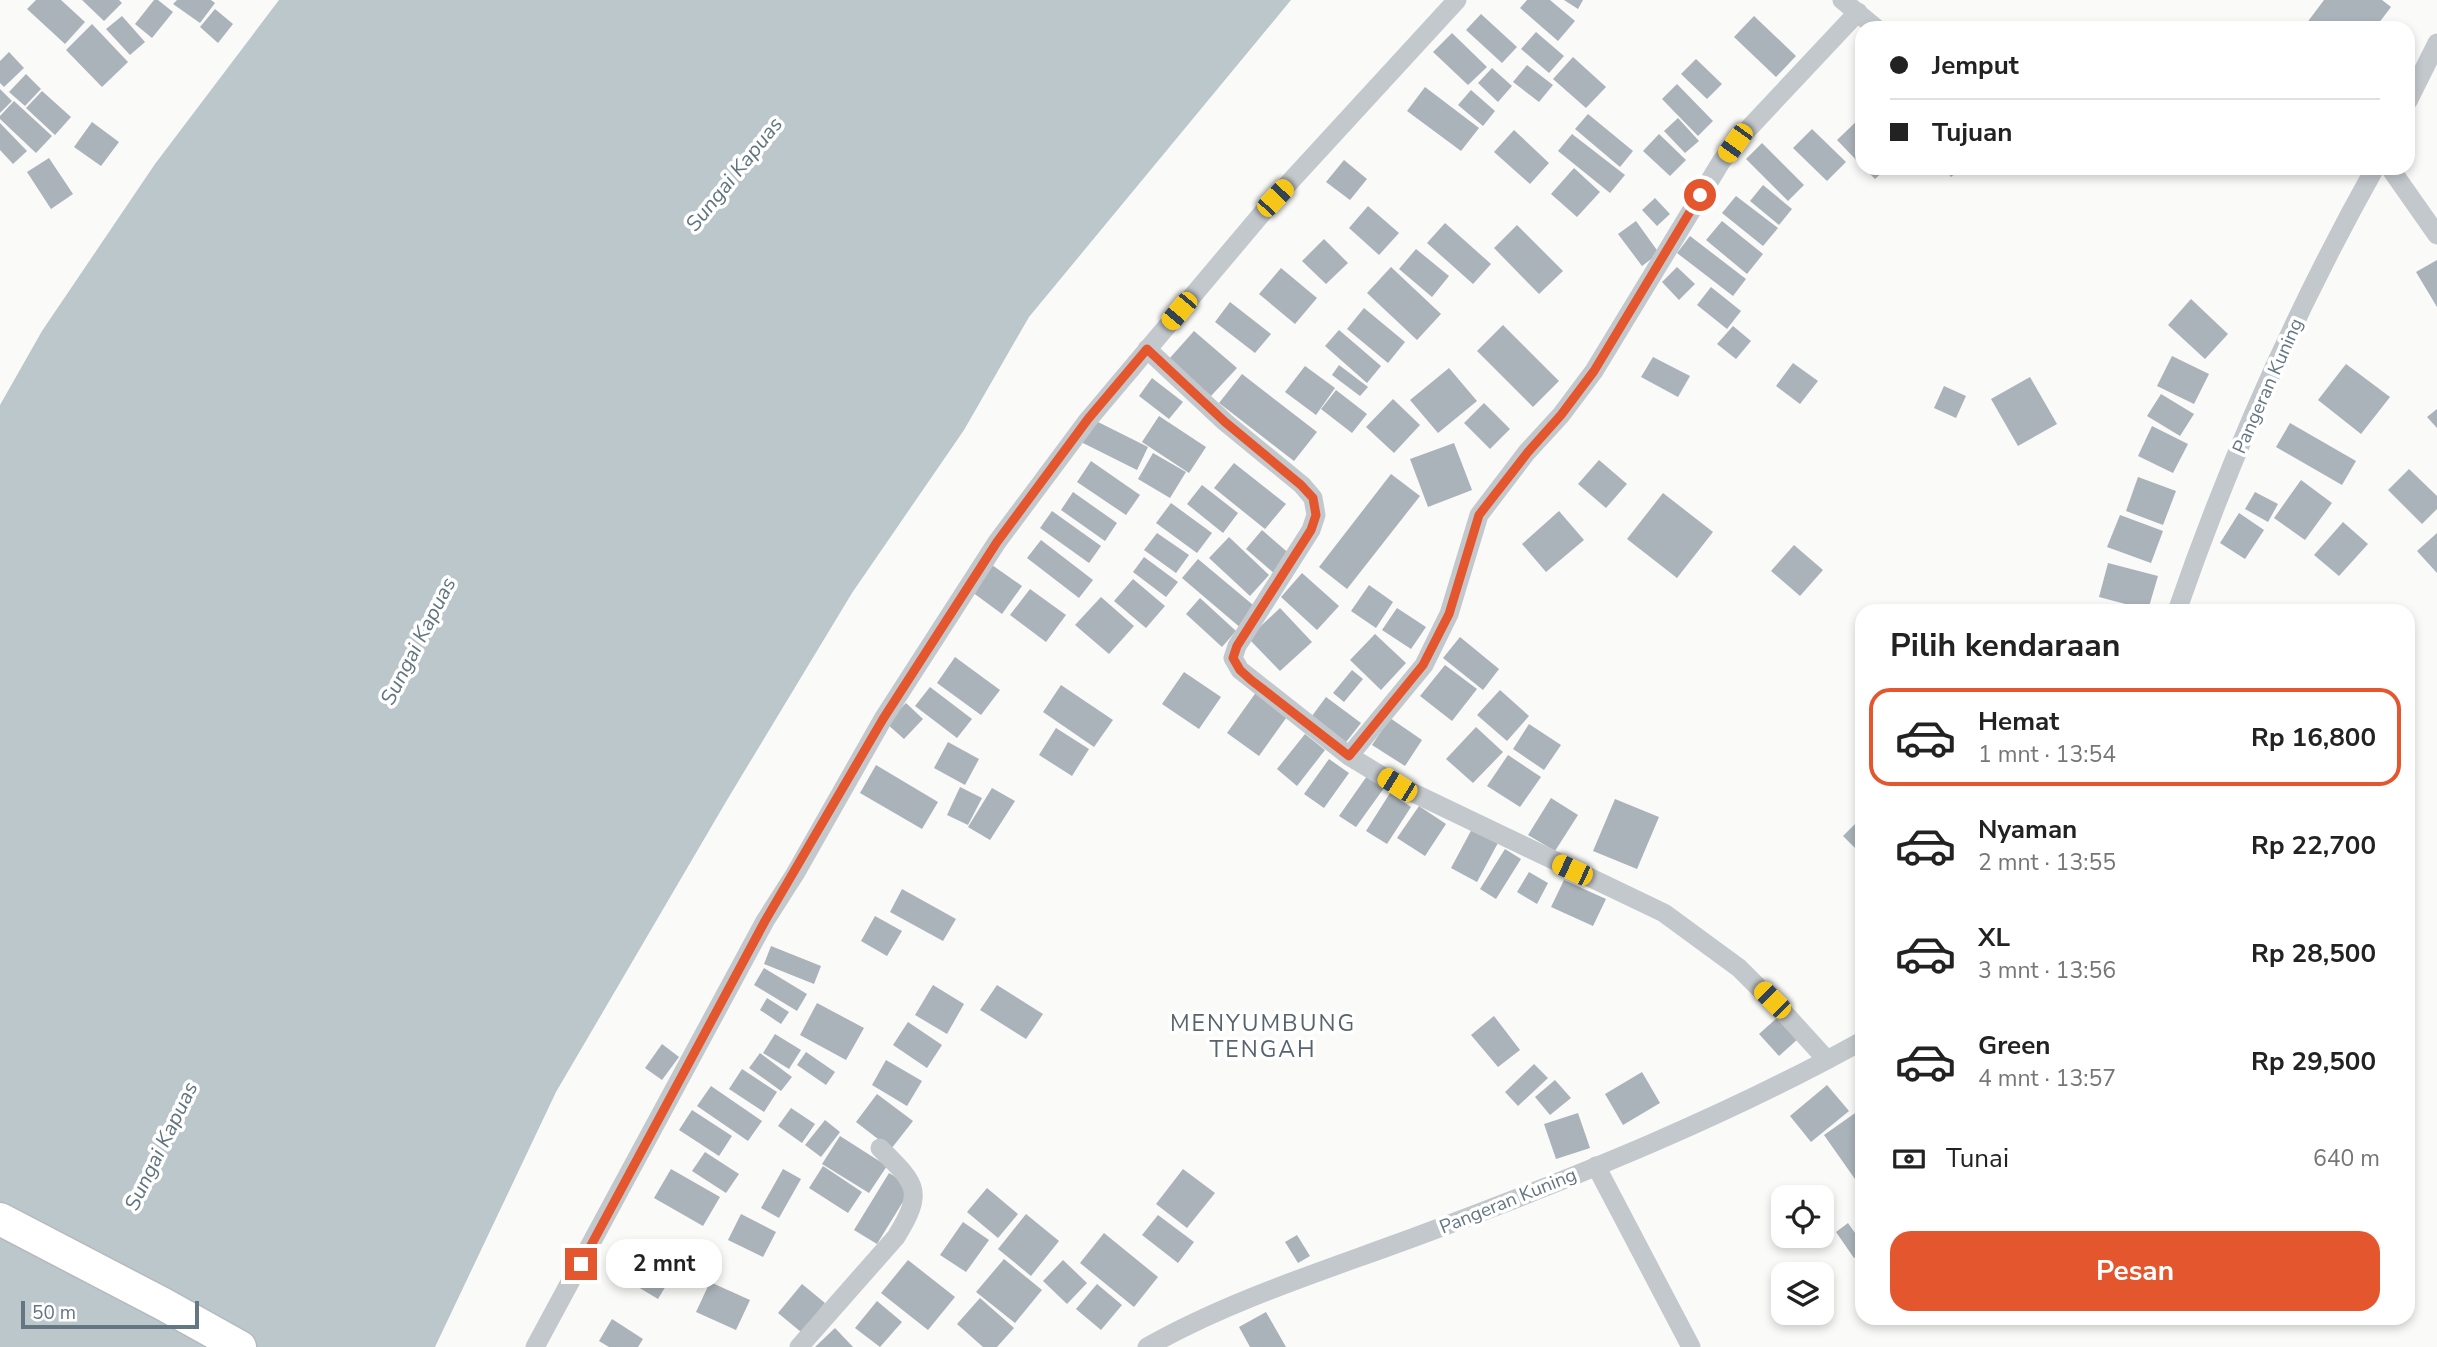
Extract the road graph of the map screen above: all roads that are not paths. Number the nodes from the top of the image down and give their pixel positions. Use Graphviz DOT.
graph roads {
  1 [pos="1457,0"];
  2 [pos="1850,6"];
  3 [pos="1868,21"];
  4 [pos="2437,43"];
  5 [pos="2415,88"];
  6 [pos="2371,175"];
  7 [pos="2395,175"];
  8 [pos="2437,235"];
  9 [pos="1147,349"];
  10 [pos="2179,604"];
  11 [pos="1349,756"];
  12 [pos="1855,1045"];
  13 [pos="1827,1060"];
  14 [pos="880,1149"];
  15 [pos="1596,1166"];
  16 [pos="0,1219"];
  17 [pos="240,1347"];
  18 [pos="535,1347"];
  19 [pos="799,1347"];
  20 [pos="1147,1347"];
  21 [pos="1691,1347"];
  1 -- 9 [label="street"];
  2 -- 3 [label="street"];
  2 -- 11 [label="street"];
  4 -- 5 [label="street"];
  6 -- 10 [label="street, Pangeran Kuning"];
  7 -- 8 [label="street"];
  9 -- 11 [label="street"];
  9 -- 18 [label="street"];
  11 -- 13 [label="street"];
  12 -- 13 [label="street, Pangeran Kuning"];
  13 -- 15 [label="street, Pangeran Kuning"];
  14 -- 19 [label="street"];
  15 -- 20 [label="street, Pangeran Kuning"];
  15 -- 21 [label="street"];
  16 -- 17 [label="main road"];
}
